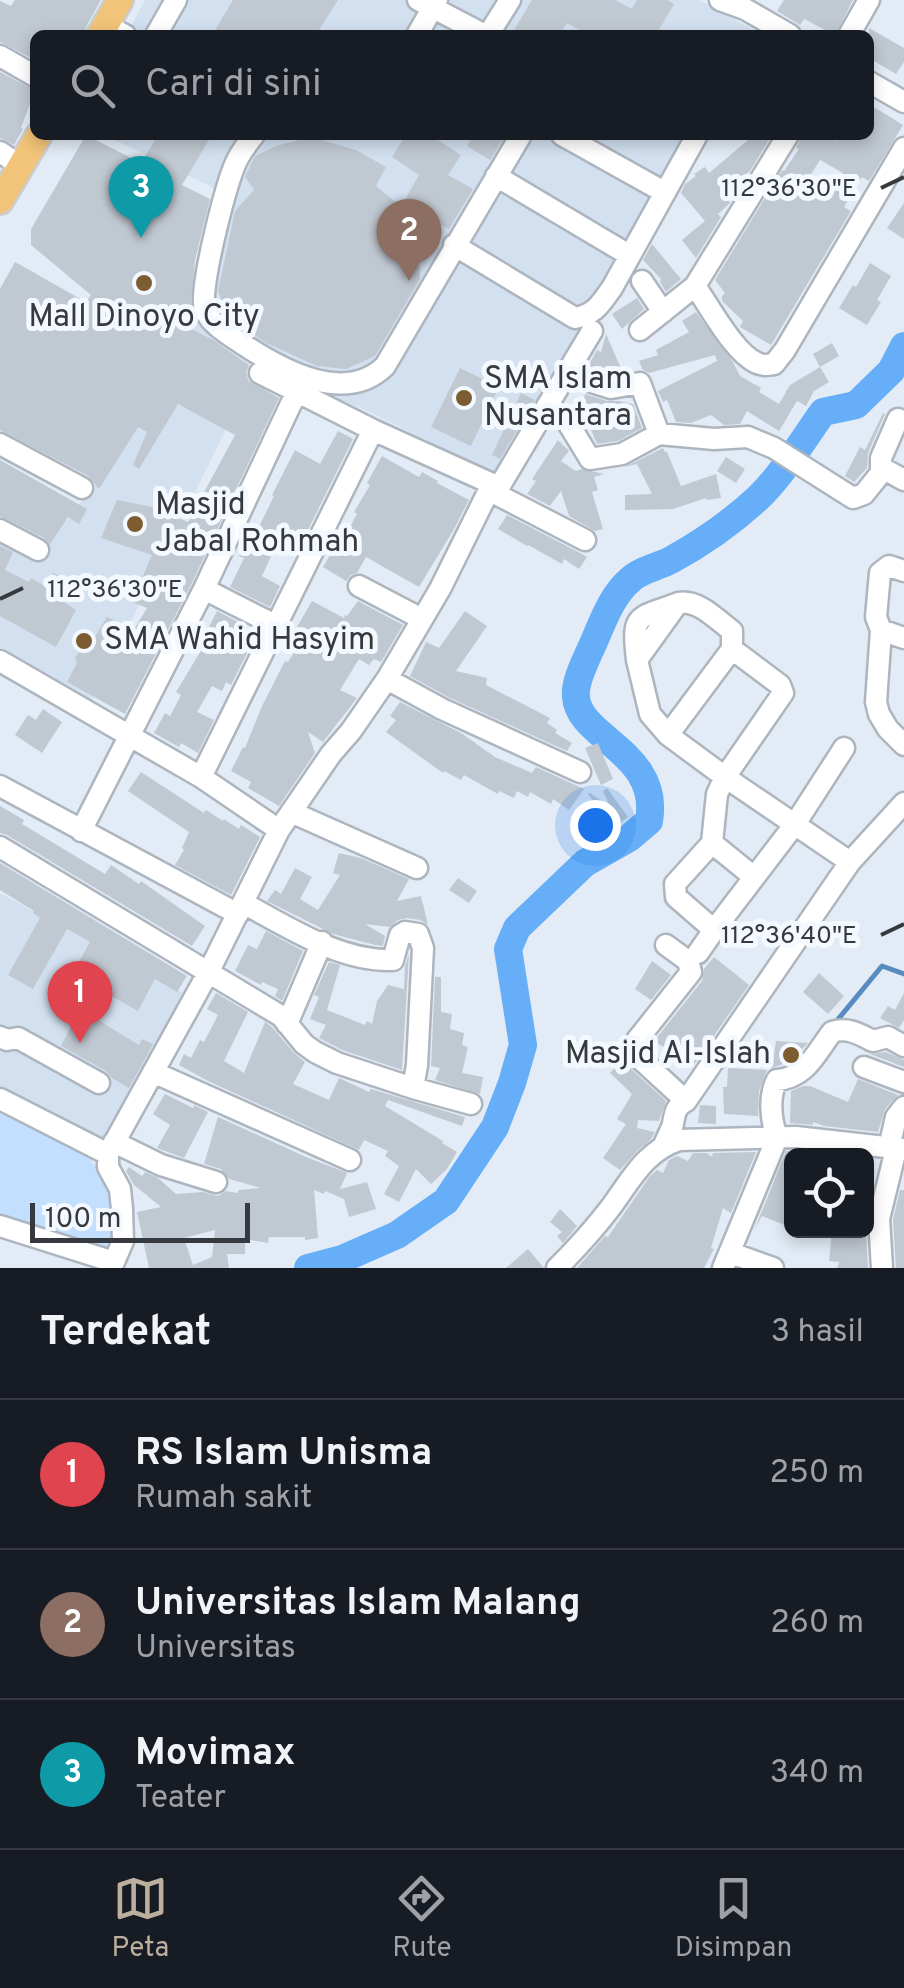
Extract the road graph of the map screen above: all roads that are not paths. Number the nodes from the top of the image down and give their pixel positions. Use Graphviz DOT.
graph roads {
  1 [pos="120,0"];
  2 [pos="176,0"];
  3 [pos="482,0"];
  4 [pos="720,0"];
  5 [pos="869,0"];
  6 [pos="429,3"];
  7 [pos="506,6"];
  8 [pos="752,16"];
  9 [pos="111,30"];
  10 [pos="159,30"];
  11 [pos="419,30"];
  12 [pos="478,30"];
  13 [pos="490,30"];
  14 [pos="780,30"];
  15 [pos="852,30"];
  16 [pos="0,56"];
  17 [pos="30,73"];
  18 [pos="874,85"];
  19 [pos="904,102"];
  20 [pos="33,140"];
  21 [pos="251,140"];
  22 [pos="517,140"];
  23 [pos="571,140"];
  24 [pos="687,140"];
  25 [pos="785,140"];
  26 [pos="904,148"];
  27 [pos="10,159"];
  28 [pos="496,176"];
  29 [pos="664,192"];
  30 [pos="0,201"];
  31 [pos="454,245"];
  32 [pos="629,255"];
  33 [pos="642,281"];
  34 [pos="695,286"];
  35 [pos="663,312"];
  36 [pos="640,330"];
  37 [pos="592,331"];
  38 [pos="260,373"];
  39 [pos="567,374"];
  40 [pos="297,391"];
  41 [pos="547,406"];
  42 [pos="898,419"];
  43 [pos="373,430"];
  44 [pos="659,434"];
  45 [pos="0,444"];
  46 [pos="881,471"];
  47 [pos="904,480"];
  48 [pos="495,485"];
  49 [pos="82,488"];
  50 [pos="0,530"];
  51 [pos="585,540"];
  52 [pos="38,550"];
  53 [pos="904,571"];
  54 [pos="359,586"];
  55 [pos="204,589"];
  56 [pos="422,620"];
  57 [pos="276,626"];
  58 [pos="882,630"];
  59 [pos="904,638"];
  60 [pos="732,649"];
  61 [pos="0,661"];
  62 [pos="387,678"];
  63 [pos="128,735"];
  64 [pos="668,735"];
  65 [pos="904,745"];
  66 [pos="844,748"];
  67 [pos="580,772"];
  68 [pos="725,776"];
  69 [pos="201,777"];
  70 [pos="0,786"];
  71 [pos="904,803"];
  72 [pos="291,812"];
  73 [pos="795,824"];
  74 [pos="279,830"];
  75 [pos="81,831"];
  76 [pos="712,843"];
  77 [pos="0,846"];
  78 [pos="850,862"];
  79 [pos="417,868"];
  80 [pos="754,877"];
  81 [pos="240,909"];
  82 [pos="714,930"];
  83 [pos="322,942"];
  84 [pos="666,945"];
  85 [pos="698,953"];
  86 [pos="208,973"];
  87 [pos="287,1024"];
  88 [pos="0,1037"];
  89 [pos="904,1046"];
  90 [pos="864,1067"];
  91 [pos="153,1072"];
  92 [pos="99,1082"];
  93 [pos="904,1082"];
  94 [pos="413,1088"];
  95 [pos="0,1098"];
  96 [pos="686,1100"];
  97 [pos="471,1104"];
  98 [pos="904,1108"];
  99 [pos="776,1138"];
  100 [pos="664,1145"];
  101 [pos="111,1148"];
  102 [pos="896,1148"];
  103 [pos="350,1160"];
  104 [pos="216,1182"];
  105 [pos="0,1226"];
  106 [pos="727,1260"];
  107 [pos="557,1268"];
  108 [pos="773,1268"];
  109 [pos="882,1268"];
  1 -- 9 [label="main road"];
  2 -- 10 [label="street"];
  3 -- 7 [label="street"];
  4 -- 8 [label="street"];
  5 -- 15 [label="street"];
  6 -- 11 [label="street"];
  6 -- 12 [label="street"];
  7 -- 13 [label="street"];
  8 -- 14 [label="street"];
  16 -- 17 [label="street"];
  18 -- 19 [label="street"];
  20 -- 27 [label="main road"];
  21 -- 31 [label="street"];
  22 -- 28 [label="street"];
  23 -- 29 [label="street"];
  24 -- 29 [label="street"];
  25 -- 34 [label="street"];
  26 -- 34 [label="street"];
  27 -- 30 [label="main road"];
  28 -- 31 [label="street"];
  28 -- 32 [label="street"];
  29 -- 32 [label="street"];
  31 -- 32 [label="street"];
  33 -- 35 [label="street"];
  34 -- 35 [label="street"];
  35 -- 36 [label="street"];
  37 -- 39 [label="street"];
  38 -- 40 [label="street"];
  39 -- 41 [label="street"];
  39 -- 44 [label="street"];
  40 -- 43 [label="street"];
  40 -- 55 [label="street"];
  41 -- 44 [label="street"];
  41 -- 48 [label="street"];
  42 -- 46 [label="street"];
  43 -- 48 [label="street"];
  43 -- 57 [label="street"];
  44 -- 46 [label="street"];
  45 -- 49 [label="street"];
  46 -- 47 [label="street"];
  48 -- 51 [label="street"];
  48 -- 56 [label="street"];
  50 -- 52 [label="street"];
  53 -- 58 [label="street"];
  54 -- 56 [label="street"];
  55 -- 57 [label="street"];
  55 -- 63 [label="street"];
  56 -- 62 [label="street"];
  57 -- 69 [label="street"];
  58 -- 59 [label="street"];
  58 -- 65 [label="street"];
  60 -- 64 [label="street"];
  60 -- 64 [label="street"];
  60 -- 68 [label="street"];
  61 -- 63 [label="street"];
  62 -- 67 [label="street"];
  62 -- 72 [label="street"];
  63 -- 69 [label="street"];
  63 -- 75 [label="street"];
  64 -- 68 [label="street"];
  66 -- 73 [label="street"];
  68 -- 73 [label="street"];
  68 -- 76 [label="street"];
  69 -- 74 [label="street"];
  70 -- 75 [label="street"];
  71 -- 78 [label="street"];
  72 -- 74 [label="street"];
  72 -- 79 [label="street"];
  73 -- 78 [label="street"];
  73 -- 80 [label="street"];
  74 -- 81 [label="street"];
  75 -- 81 [label="street"];
  76 -- 80 [label="street"];
  76 -- 82 [label="street"];
  77 -- 86 [label="street"];
  78 -- 96 [label="street"];
  80 -- 82 [label="street"];
  81 -- 83 [label="street"];
  81 -- 86 [label="street"];
  82 -- 85 [label="street"];
  83 -- 87 [label="street"];
  83 -- 94 [label="street"];
  84 -- 96 [label="street"];
  86 -- 87 [label="street"];
  86 -- 91 [label="street"];
  87 -- 94 [label="street"];
  88 -- 92 [label="street"];
  89 -- 99 [label="street"];
  90 -- 93 [label="street"];
  91 -- 101 [label="street"];
  91 -- 103 [label="street"];
  94 -- 97 [label="street"];
  95 -- 101 [label="street"];
  96 -- 100 [label="street"];
  98 -- 102 [label="street"];
  99 -- 100 [label="street"];
  99 -- 102 [label="street"];
  99 -- 106 [label="street"];
  100 -- 107 [label="street"];
  101 -- 104 [label="street"];
  101 -- 105 [label="street"];
  102 -- 109 [label="street"];
  106 -- 108 [label="street"];
}
